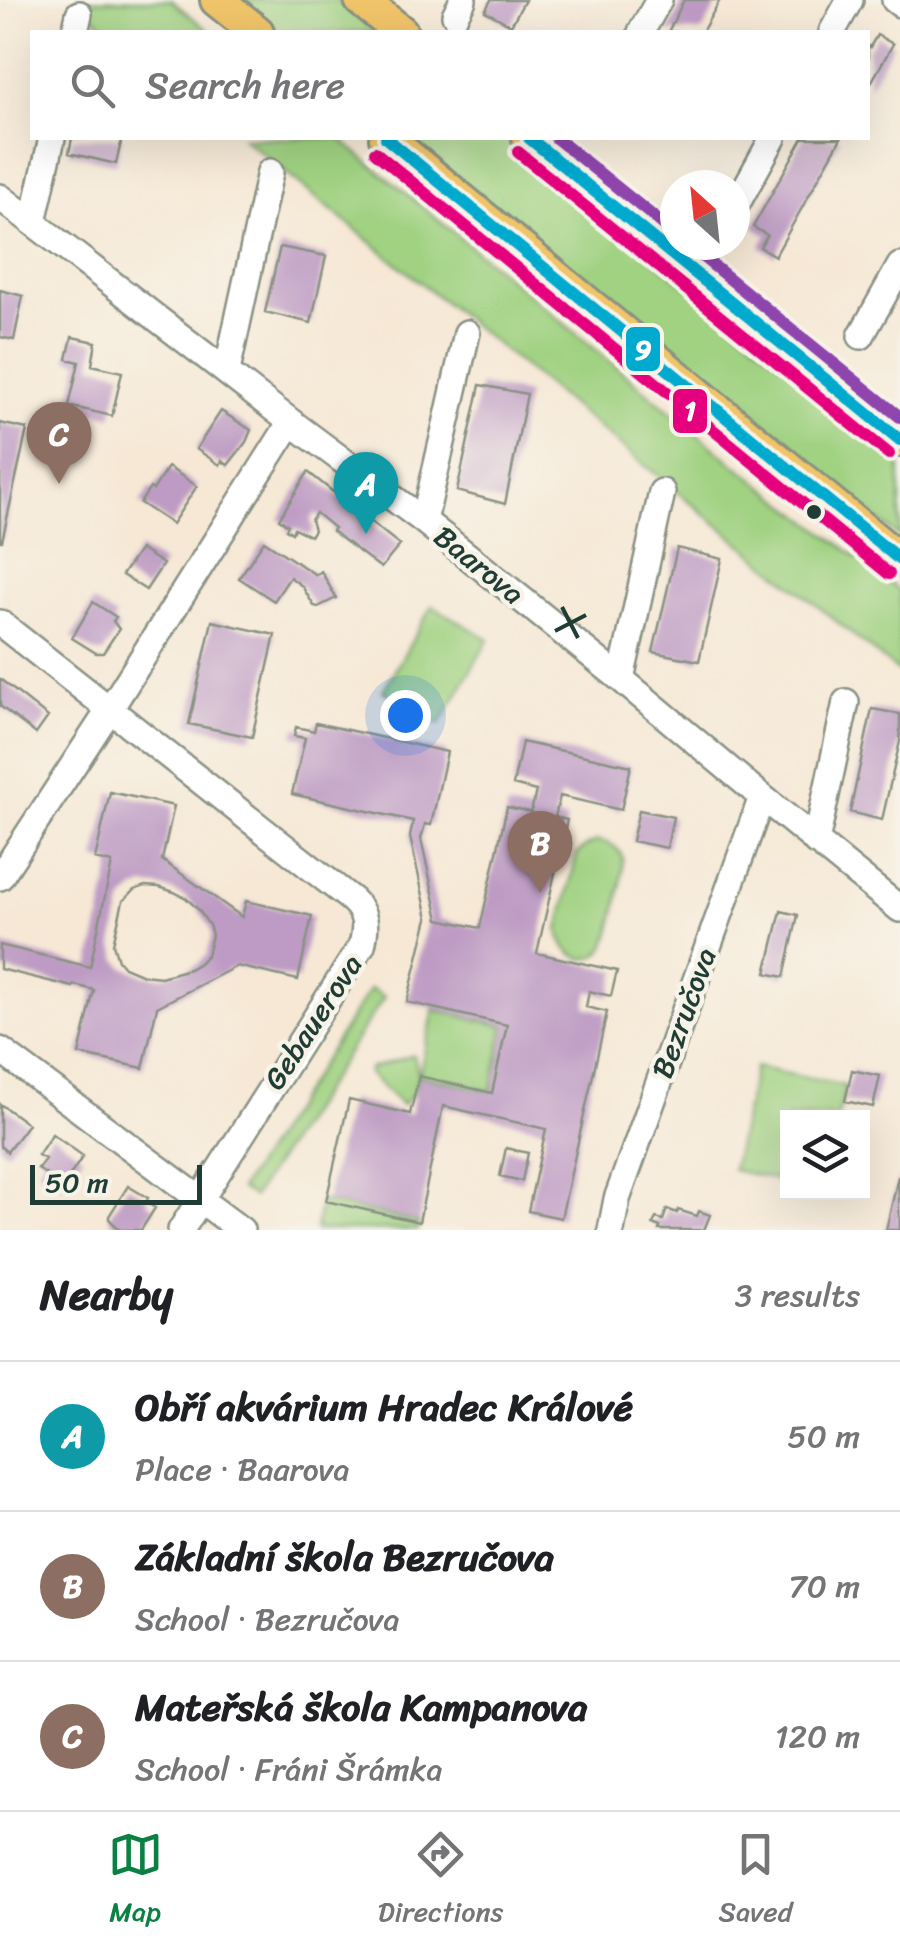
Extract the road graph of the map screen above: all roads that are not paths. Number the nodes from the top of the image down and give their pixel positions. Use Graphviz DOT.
graph roads {
  1 [pos="217,0"];
  2 [pos="361,0"];
  3 [pos="659,0"];
  4 [pos="850,0"];
  5 [pos="255,30"];
  6 [pos="398,30"];
  7 [pos="642,30"];
  8 [pos="833,30"];
  9 [pos="52,140"];
  10 [pos="388,140"];
  11 [pos="531,140"];
  12 [pos="773,140"];
  13 [pos="270,172"];
  14 [pos="750,180"];
  15 [pos="0,197"];
  16 [pos="32,222"];
  17 [pos="900,266"];
  18 [pos="467,333"];
  19 [pos="861,336"];
  20 [pos="226,371"];
  21 [pos="292,422"];
  22 [pos="900,440"];
  23 [pos="662,492"];
  24 [pos="424,521"];
  25 [pos="900,560"];
  26 [pos="0,623"];
  27 [pos="622,679"];
  28 [pos="846,702"];
  29 [pos="110,708"];
  30 [pos="762,798"];
  31 [pos="816,842"];
  32 [pos="0,877"];
  33 [pos="900,910"];
  34 [pos="0,1050"];
  35 [pos="200,1199"];
  36 [pos="181,1230"];
  37 [pos="241,1230"];
  38 [pos="611,1230"];
  1 -- 5 [label="main road"];
  2 -- 6 [label="main road"];
  3 -- 7 [label="street"];
  4 -- 8 [label="street"];
  9 -- 16 [label="street"];
  10 -- 25 [label="main road"];
  11 -- 22 [label="main road"];
  12 -- 14 [label="street"];
  13 -- 20 [label="street"];
  15 -- 16 [label="street, Baarova"];
  16 -- 20 [label="street, Baarova"];
  17 -- 19 [label="street"];
  18 -- 24 [label="street"];
  20 -- 21 [label="street, Baarova"];
  21 -- 24 [label="street, Baarova"];
  21 -- 29 [label="street"];
  23 -- 27 [label="street"];
  24 -- 27 [label="street, Baarova"];
  26 -- 29 [label="street"];
  27 -- 30 [label="street, Baarova"];
  28 -- 31 [label="street"];
  29 -- 32 [label="street"];
  29 -- 35 [label="street, Gebauerova"];
  30 -- 31 [label="street, Baarova"];
  30 -- 38 [label="street, Bezručova"];
  31 -- 33 [label="street, Baarova"];
  34 -- 35 [label="street"];
  35 -- 36 [label="street"];
  35 -- 37 [label="street"];
}
